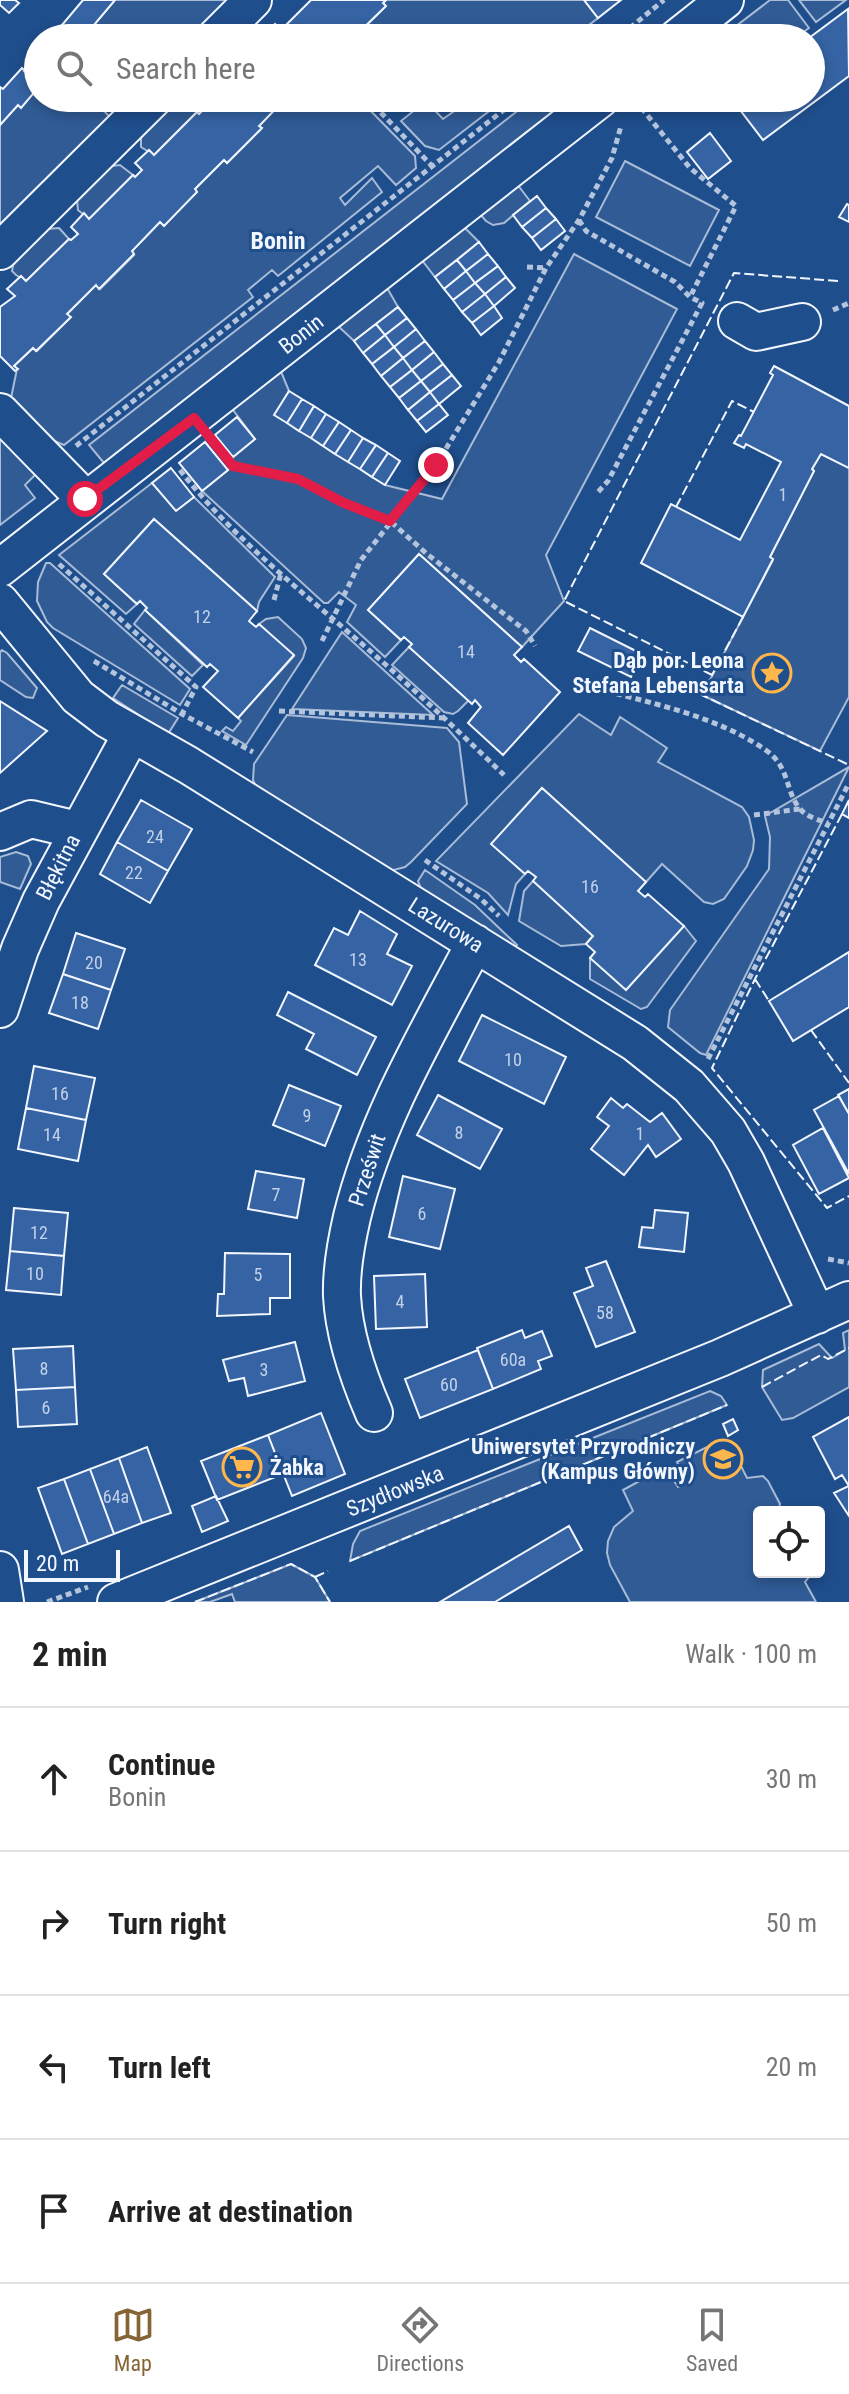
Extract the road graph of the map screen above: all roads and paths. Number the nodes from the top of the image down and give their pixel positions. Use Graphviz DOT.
graph roads {
  1 [pos="253,0"];
  2 [pos="664,0"];
  3 [pos="725,0"];
  4 [pos="229,24"];
  5 [pos="635,24"];
  6 [pos="695,24"];
  7 [pos="140,112"];
  8 [pos="380,112"];
  9 [pos="501,112"];
  10 [pos="609,112"];
  11 [pos="619,112"];
  12 [pos="629,112"];
  13 [pos="432,166"];
  14 [pos="579,220"];
  15 [pos="0,251"];
  16 [pos="527,267"];
  17 [pos="546,268"];
  18 [pos="690,297"];
  19 [pos="737,321"];
  20 [pos="802,322"];
  21 [pos="0,412"];
  22 [pos="194,418"];
  23 [pos="75,446"];
  24 [pos="172,460"];
  25 [pos="598,492"];
  26 [pos="85,499"];
  27 [pos="390,521"];
  28 [pos="49,555"];
  29 [pos="0,568"];
  30 [pos="281,573"];
  31 [pos="274,600"];
  32 [pos="0,602"];
  33 [pos="333,620"];
  34 [pos="322,641"];
  35 [pos="535,646"];
  36 [pos="86,656"];
  37 [pos="587,686"];
  38 [pos="279,711"];
  39 [pos="182,714"];
  40 [pos="445,718"];
  41 [pos="132,733"];
  42 [pos="253,752"];
  43 [pos="504,775"];
  44 [pos="849,783"];
  45 [pos="800,809"];
  46 [pos="754,815"];
  47 [pos="828,823"];
  48 [pos="77,830"];
  49 [pos="0,832"];
  50 [pos="475,943"];
  51 [pos="0,1009"];
  52 [pos="689,1086"];
  53 [pos="849,1300"];
  54 [pos="817,1315"];
  55 [pos="374,1413"];
  56 [pos="0,1570"];
  57 [pos="5,1602"];
  58 [pos="116,1602"];
  1 -- 4 [label="street"];
  2 -- 5 [label="path"];
  3 -- 6 [label="street"];
  7 -- 15 [label="street"];
  8 -- 13 [label="path"];
  9 -- 13 [label="path"];
  10 -- 22 [label="street, Bonin"];
  11 -- 14 [label="path"];
  12 -- 18 [label="path"];
  13 -- 23 [label="path"];
  14 -- 17 [label="path"];
  14 -- 18 [label="path"];
  16 -- 17 [label="path"];
  17 -- 27 [label="path"];
  18 -- 25 [label="path"];
  19 -- 20 [label="street"];
  21 -- 26 [label="street"];
  22 -- 26 [label="street, Bonin"];
  22 -- 27 [label="path"];
  24 -- 30 [label="path"];
  26 -- 29 [label="street, Bonin"];
  27 -- 33 [label="path"];
  27 -- 35 [label="path"];
  28 -- 39 [label="path"];
  30 -- 31 [label="path"];
  30 -- 33 [label="path"];
  32 -- 41 [label="street, Lazurowa"];
  33 -- 34 [label="path"];
  33 -- 40 [label="path"];
  36 -- 39 [label="path"];
  37 -- 45 [label="path"];
  38 -- 40 [label="path"];
  39 -- 42 [label="path"];
  40 -- 43 [label="path"];
  41 -- 48 [label="street, Błękitna"];
  41 -- 50 [label="street, Lazurowa"];
  44 -- 47 [label="path"];
  45 -- 46 [label="path"];
  45 -- 47 [label="path"];
  47 -- 52 [label="path"];
  48 -- 49 [label="street"];
  48 -- 51 [label="street, Błękitna"];
  50 -- 52 [label="street, Lazurowa"];
  50 -- 55 [label="street, Prześwit"];
  52 -- 54 [label="street, Lazurowa"];
  53 -- 54 [label="street, Szydłowska"];
  54 -- 58 [label="street, Szydłowska"];
  56 -- 57 [label="street"];
}
